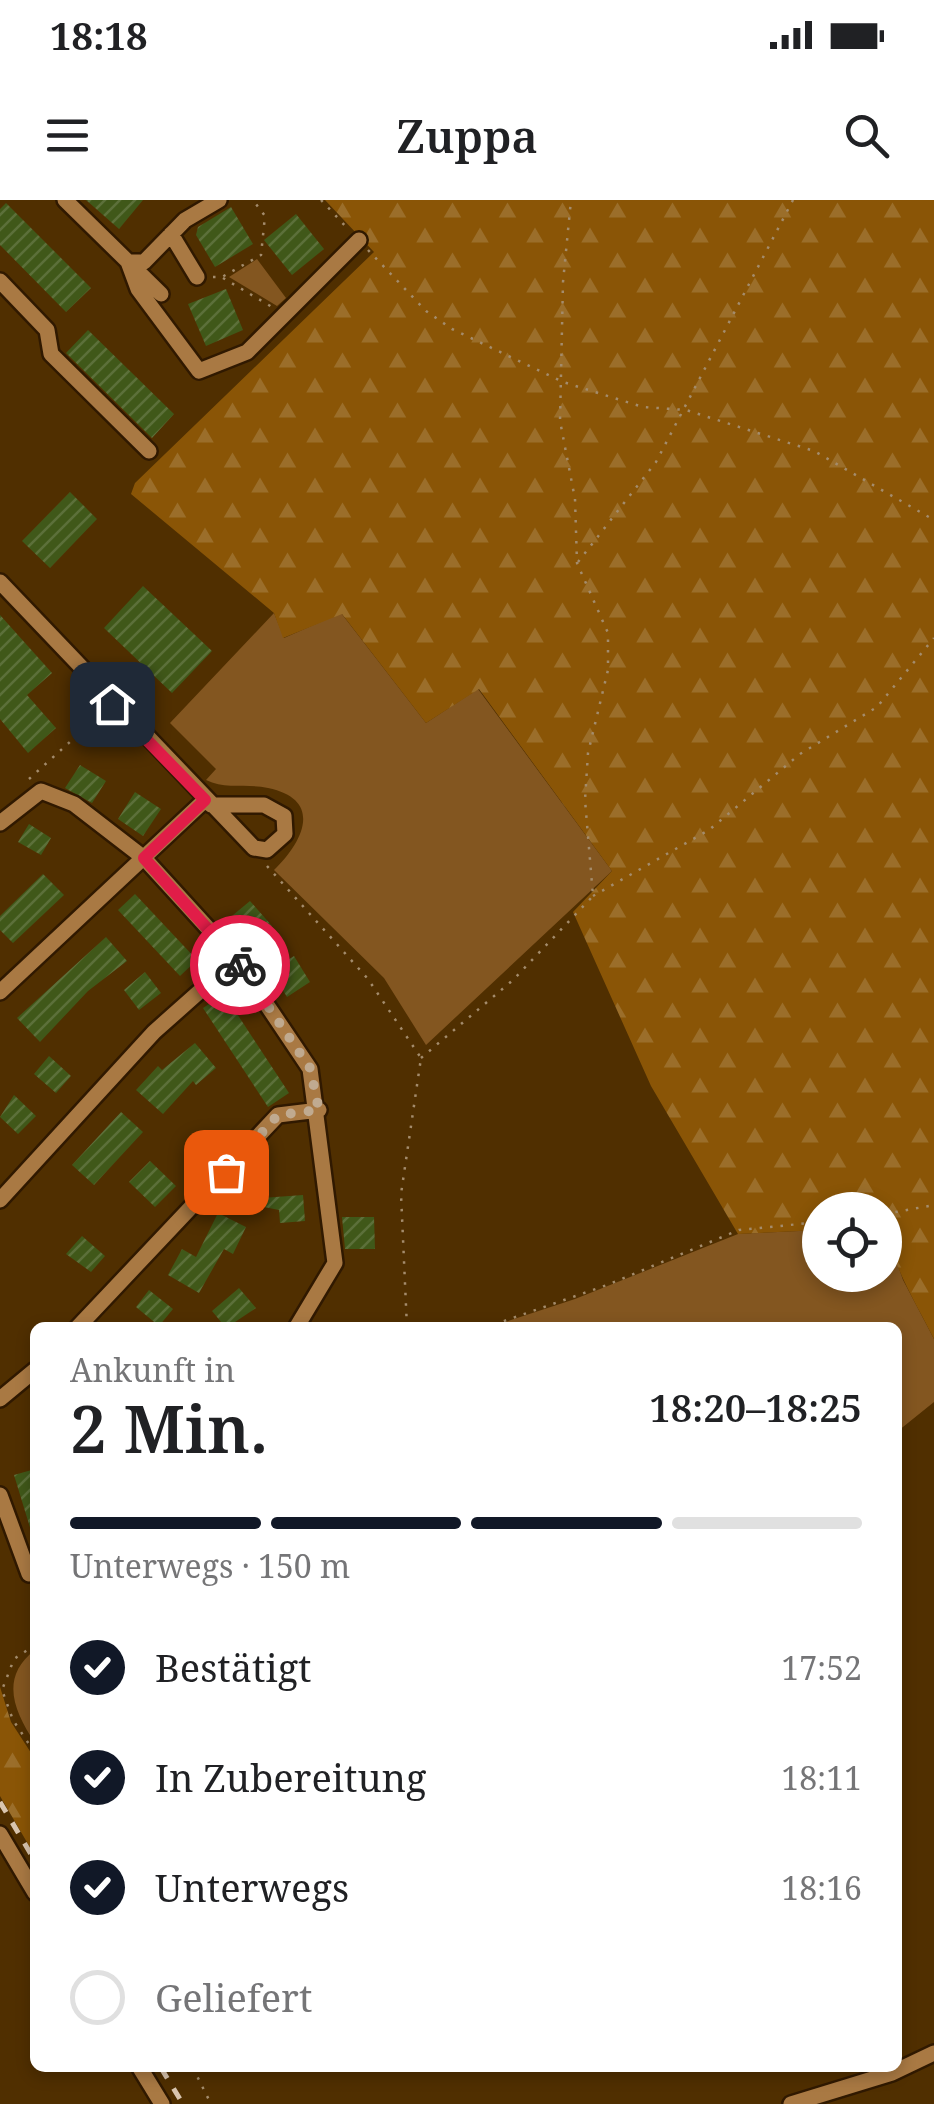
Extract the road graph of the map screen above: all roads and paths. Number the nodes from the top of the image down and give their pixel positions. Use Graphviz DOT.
graph roads {
  1 [pos="64,200"];
  2 [pos="219,200"];
  3 [pos="253,200"];
  4 [pos="321,200"];
  5 [pos="571,200"];
  6 [pos="793,200"];
  7 [pos="171,234"];
  8 [pos="359,240"];
  9 [pos="128,262"];
  10 [pos="197,277"];
  11 [pos="222,277"];
  12 [pos="0,282"];
  13 [pos="161,294"];
  14 [pos="284,315"];
  15 [pos="563,382"];
  16 [pos="686,410"];
  17 [pos="150,451"];
  18 [pos="934,520"];
  19 [pos="577,563"];
  20 [pos="0,582"];
  21 [pos="934,638"];
  22 [pos="112,704"];
  23 [pos="41,790"];
  24 [pos="208,802"];
  25 [pos="0,823"];
  26 [pos="260,851"];
  27 [pos="144,858"];
  28 [pos="593,896"];
  29 [pos="236,960"];
  30 [pos="0,992"];
  31 [pos="421,1058"];
  32 [pos="319,1110"];
  33 [pos="0,1200"];
  34 [pos="934,1205"];
  35 [pos="902,1211"];
  36 [pos="802,1224"];
  37 [pos="84,1322"];
  38 [pos="300,1322"];
  39 [pos="407,1322"];
  40 [pos="501,1322"];
  41 [pos="30,1374"];
  42 [pos="0,1399"];
  43 [pos="0,1495"];
  44 [pos="30,1573"];
  45 [pos="30,1649"];
  46 [pos="1,1688"];
  47 [pos="30,1746"];
  48 [pos="0,1834"];
  49 [pos="30,1885"];
  50 [pos="934,2053"];
  51 [pos="902,2067"];
  52 [pos="142,2072"];
  53 [pos="194,2072"];
  54 [pos="892,2072"];
  55 [pos="162,2104"];
  56 [pos="210,2104"];
  57 [pos="791,2104"];
  1 -- 9 [label="street"];
  2 -- 7 [label="street"];
  3 -- 11 [label="path"];
  4 -- 8 [label="path"];
  5 -- 15 [label="path"];
  6 -- 16 [label="path"];
  7 -- 9 [label="street"];
  7 -- 10 [label="street"];
  8 -- 14 [label="street"];
  8 -- 15 [label="path"];
  9 -- 13 [label="street"];
  9 -- 14 [label="street"];
  10 -- 11 [label="path"];
  11 -- 14 [label="path"];
  12 -- 17 [label="street"];
  15 -- 16 [label="path"];
  15 -- 19 [label="path"];
  16 -- 18 [label="path"];
  16 -- 19 [label="path"];
  19 -- 28 [label="path"];
  20 -- 22 [label="street"];
  21 -- 28 [label="path"];
  22 -- 23 [label="path"];
  22 -- 24 [label="street"];
  23 -- 25 [label="street"];
  23 -- 27 [label="street"];
  24 -- 26 [label="street"];
  24 -- 26 [label="street"];
  24 -- 27 [label="street"];
  26 -- 31 [label="path"];
  27 -- 29 [label="street"];
  27 -- 30 [label="street"];
  28 -- 31 [label="path"];
  29 -- 32 [label="street"];
  29 -- 33 [label="street"];
  31 -- 39 [label="path"];
  32 -- 37 [label="street"];
  32 -- 38 [label="street"];
  34 -- 35 [label="path"];
  36 -- 40 [label="path"];
  41 -- 42 [label="street"];
  43 -- 44 [label="street"];
  45 -- 46 [label="path"];
  46 -- 47 [label="path"];
  48 -- 49 [label="street"];
  50 -- 51 [label="street"];
  52 -- 55 [label="street"];
  53 -- 56 [label="path"];
  54 -- 57 [label="street"];
}
